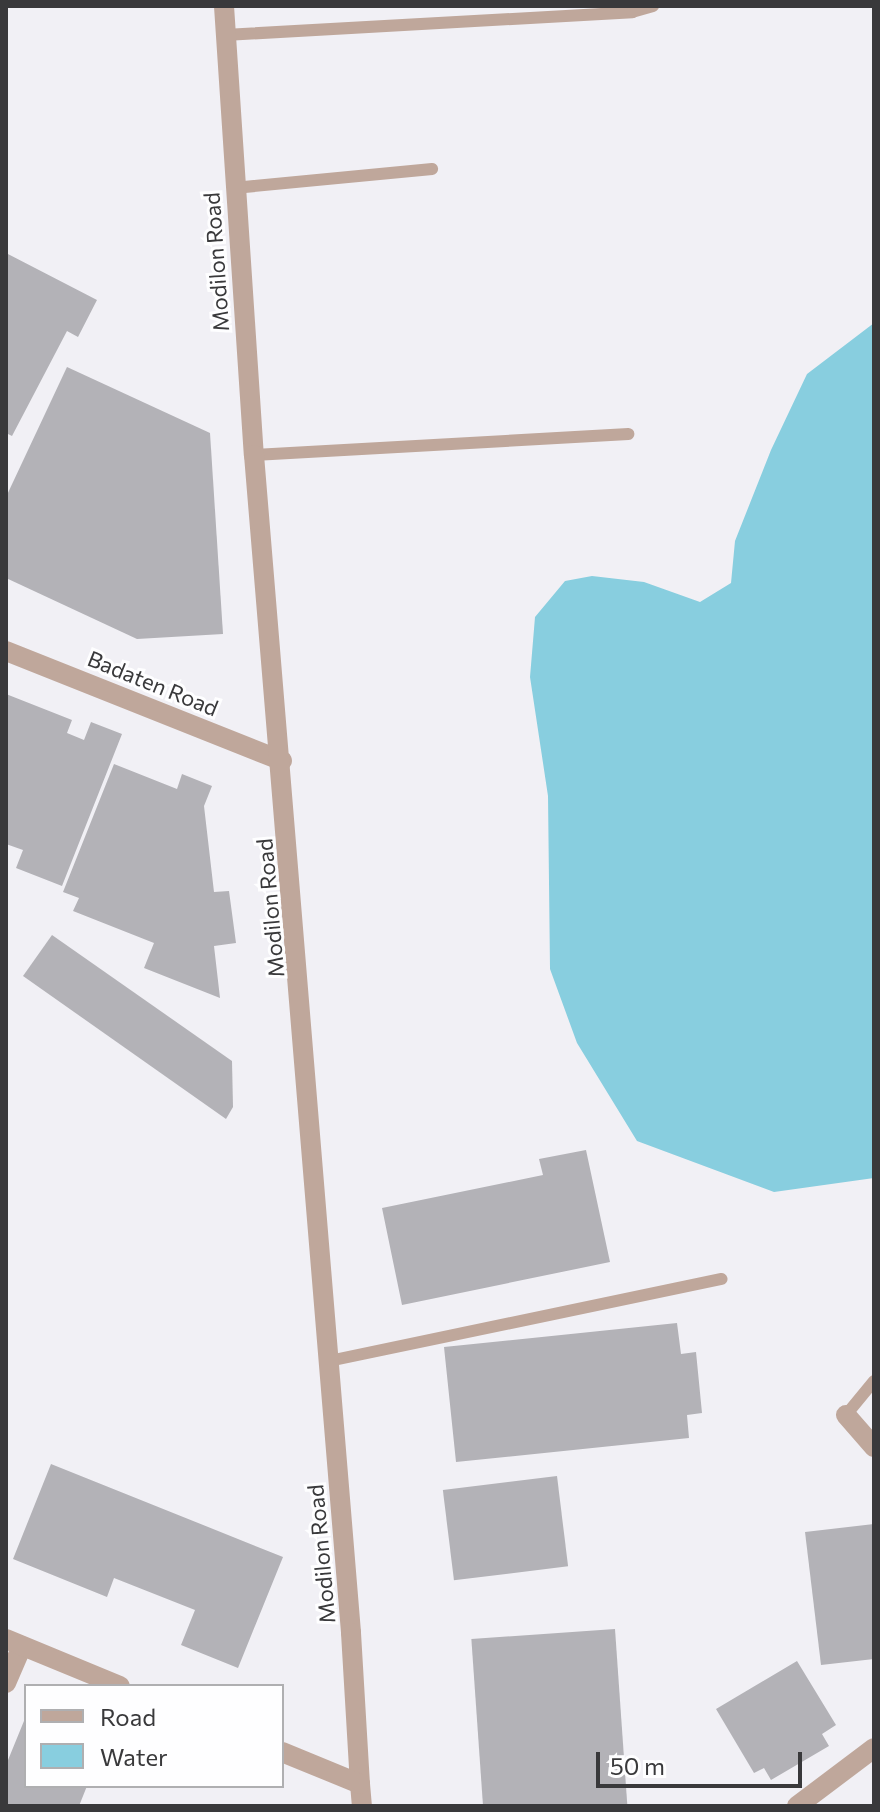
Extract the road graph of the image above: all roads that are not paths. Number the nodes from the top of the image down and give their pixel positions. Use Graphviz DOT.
graph roads {
  1 [pos="224,6"];
  2 [pos="653,6"];
  3 [pos="225,35"];
  4 [pos="432,169"];
  5 [pos="234,188"];
  6 [pos="628,434"];
  7 [pos="254,455"];
  8 [pos="6,651"];
  9 [pos="282,761"];
  10 [pos="722,1279"];
  11 [pos="329,1361"];
  12 [pos="874,1381"];
  13 [pos="846,1415"];
  14 [pos="874,1447"];
  15 [pos="14,1642"];
  16 [pos="6,1683"];
  17 [pos="115,1684"];
  18 [pos="874,1748"];
  19 [pos="284,1753"];
  20 [pos="360,1784"];
  21 [pos="362,1806"];
  22 [pos="797,1806"];
  1 -- 3 [label="street, Modilon Road"];
  2 -- 3 [label="lane"];
  3 -- 5 [label="street, Modilon Road"];
  4 -- 5 [label="lane"];
  5 -- 7 [label="street, Modilon Road"];
  6 -- 7 [label="lane"];
  7 -- 9 [label="street, Modilon Road"];
  8 -- 9 [label="street, Badaten Road"];
  9 -- 11 [label="street, Modilon Road"];
  10 -- 11 [label="lane"];
  11 -- 20 [label="street, Modilon Road"];
  12 -- 13 [label="lane"];
  13 -- 14 [label="street"];
  15 -- 16 [label="street"];
  15 -- 17 [label="street"];
  18 -- 22 [label="street"];
  19 -- 20 [label="street"];
  20 -- 21 [label="street, Modilon Road"];
}
